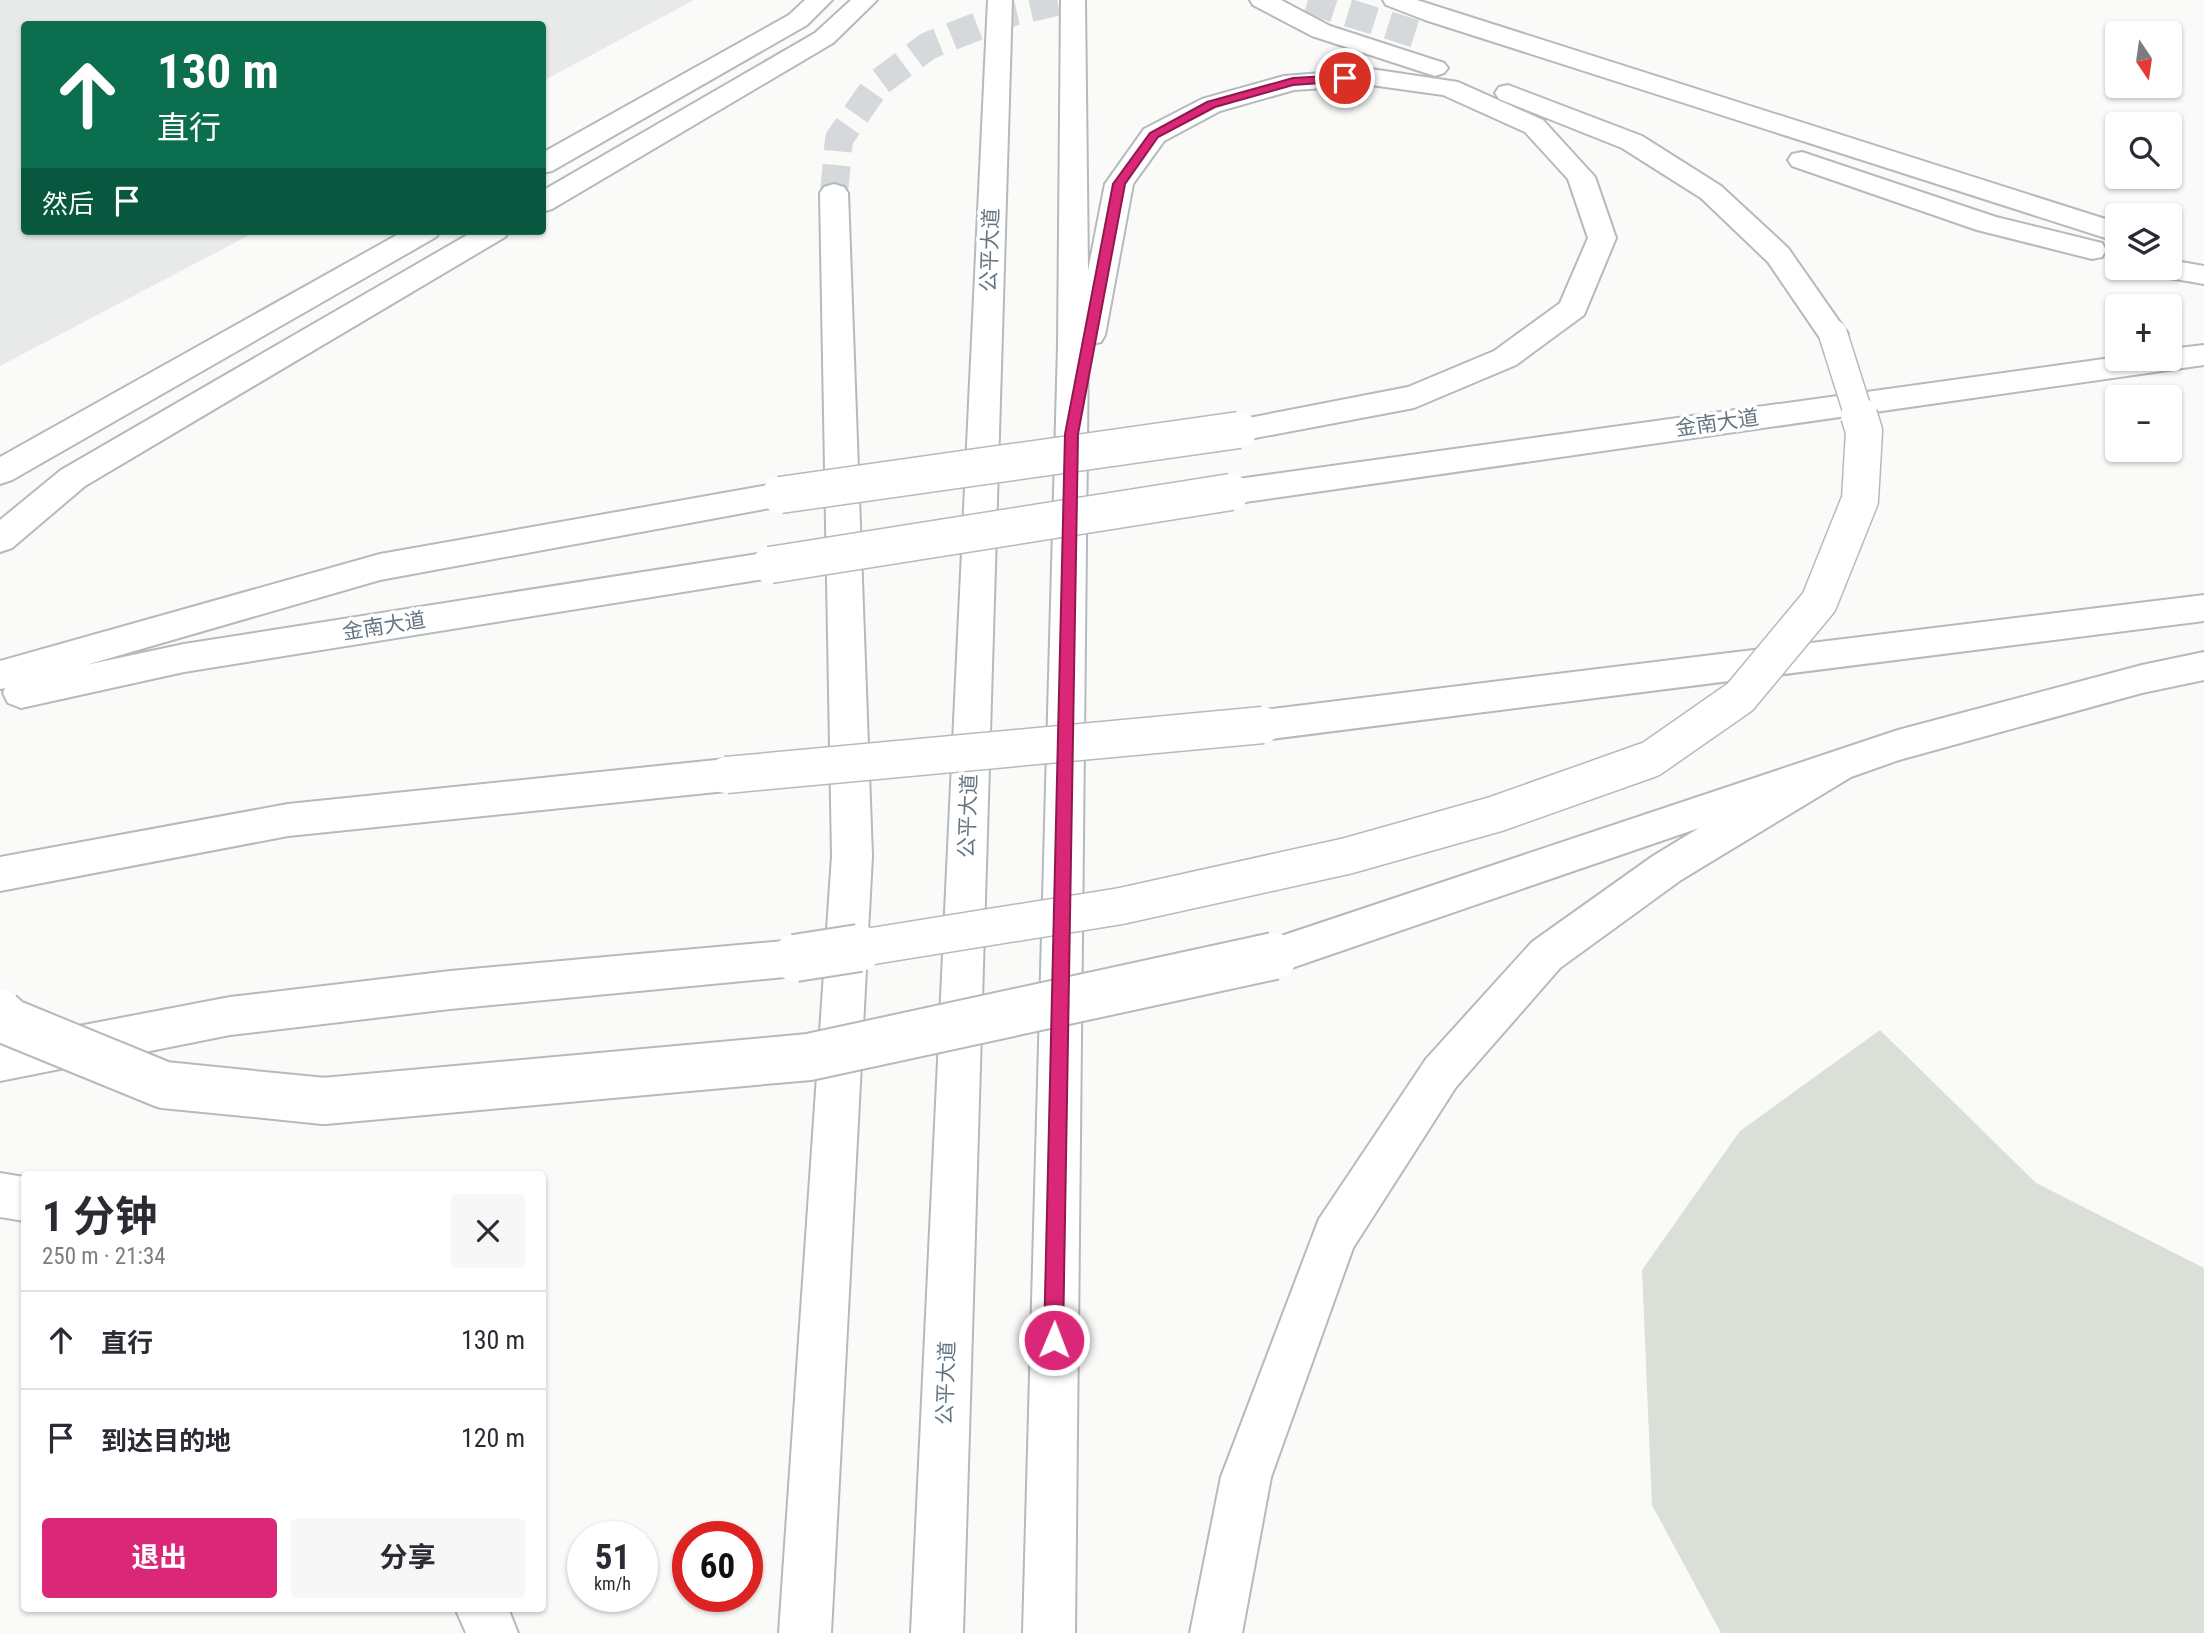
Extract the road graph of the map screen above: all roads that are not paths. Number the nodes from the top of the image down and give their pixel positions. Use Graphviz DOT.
graph roads {
  1 [pos="820,0"];
  2 [pos="865,0"];
  3 [pos="1000,0"];
  4 [pos="1073,0"];
  5 [pos="1262,0"];
  6 [pos="1395,0"];
  7 [pos="1416,34"];
  8 [pos="546,163"];
  9 [pos="834,193"];
  10 [pos="546,201"];
  11 [pos="2105,229"];
  12 [pos="419,235"];
  13 [pos="488,235"];
  14 [pos="2182,253"];
  15 [pos="2105,254"];
  16 [pos="2204,258"];
  17 [pos="2182,271"];
  18 [pos="2204,275"];
  19 [pos="2204,355"];
  20 [pos="1071,434"];
  21 [pos="0,472"];
  22 [pos="0,539"];
  23 [pos="2204,608"];
  24 [pos="2204,666"];
  25 [pos="0,675"];
  26 [pos="0,698"];
  27 [pos="1840,764"];
  28 [pos="0,874"];
  29 [pos="0,1013"];
  30 [pos="0,1061"];
  31 [pos="0,1195"];
  32 [pos="21,1198"];
  33 [pos="483,1612"];
  34 [pos="492,1633"];
  35 [pos="806,1633"];
  36 [pos="937,1633"];
  37 [pos="1049,1633"];
  38 [pos="1216,1633"];
  1 -- 8 [label="main road"];
  2 -- 10 [label="main road"];
  3 -- 36 [label="main road, 公平大道"];
  4 -- 20 [label="main road"];
  5 -- 30 [label="main road, bridge"];
  6 -- 11 [label="main road"];
  7 -- 15 [label="main road"];
  9 -- 35 [label="main road"];
  12 -- 21 [label="main road"];
  13 -- 22 [label="main road"];
  14 -- 16 [label="main road"];
  17 -- 18 [label="main road"];
  19 -- 26 [label="main road, 金南大道, bridge"];
  20 -- 25 [label="main road, bridge"];
  20 -- 37 [label="main road"];
  23 -- 28 [label="main road, bridge"];
  24 -- 27 [label="main road"];
  27 -- 29 [label="main road, bridge"];
  27 -- 38 [label="main road"];
  31 -- 32 [label="main road"];
  33 -- 34 [label="main road"];
}
